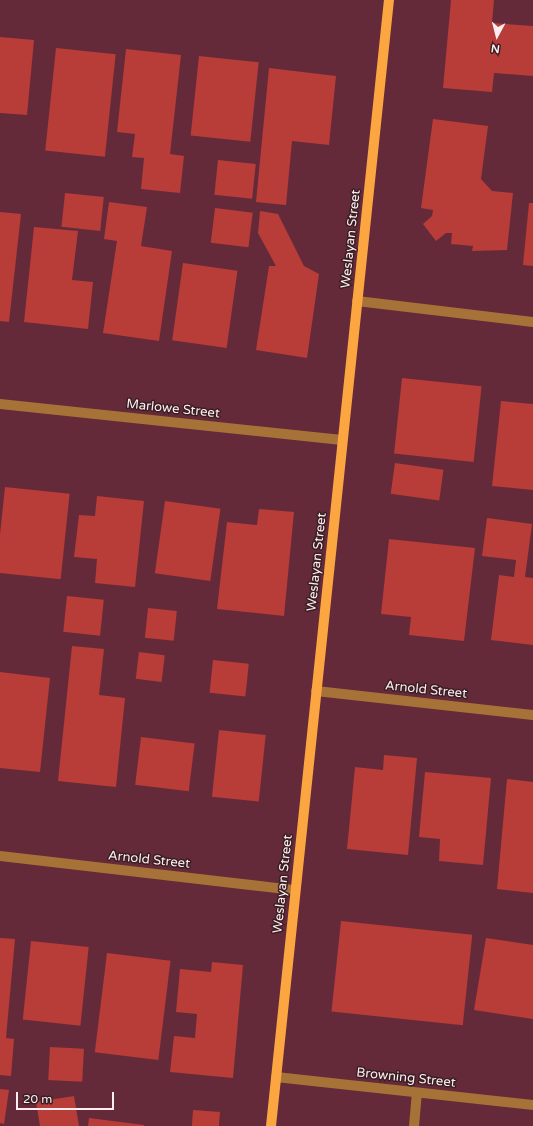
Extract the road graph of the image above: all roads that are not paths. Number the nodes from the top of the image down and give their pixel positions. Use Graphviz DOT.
graph roads {
  1 [pos="389,0"];
  2 [pos="357,301"];
  3 [pos="533,322"];
  4 [pos="0,404"];
  5 [pos="342,440"];
  6 [pos="316,691"];
  7 [pos="533,715"];
  8 [pos="0,856"];
  9 [pos="295,890"];
  10 [pos="276,1077"];
  11 [pos="417,1093"];
  12 [pos="533,1105"];
  13 [pos="271,1126"];
  14 [pos="414,1126"];
  1 -- 2 [label="main road, Weslayan Street"];
  2 -- 3 [label="street"];
  2 -- 5 [label="main road, Weslayan Street"];
  4 -- 5 [label="street, Marlowe Street"];
  5 -- 6 [label="main road, Weslayan Street"];
  6 -- 7 [label="street, Arnold Street"];
  6 -- 9 [label="main road, Weslayan Street"];
  8 -- 9 [label="street, Arnold Street"];
  9 -- 10 [label="main road, Weslayan Street"];
  10 -- 11 [label="street, Browning Street"];
  10 -- 13 [label="main road, Weslayan Street"];
  11 -- 12 [label="street, Browning Street"];
  11 -- 14 [label="street"];
}
